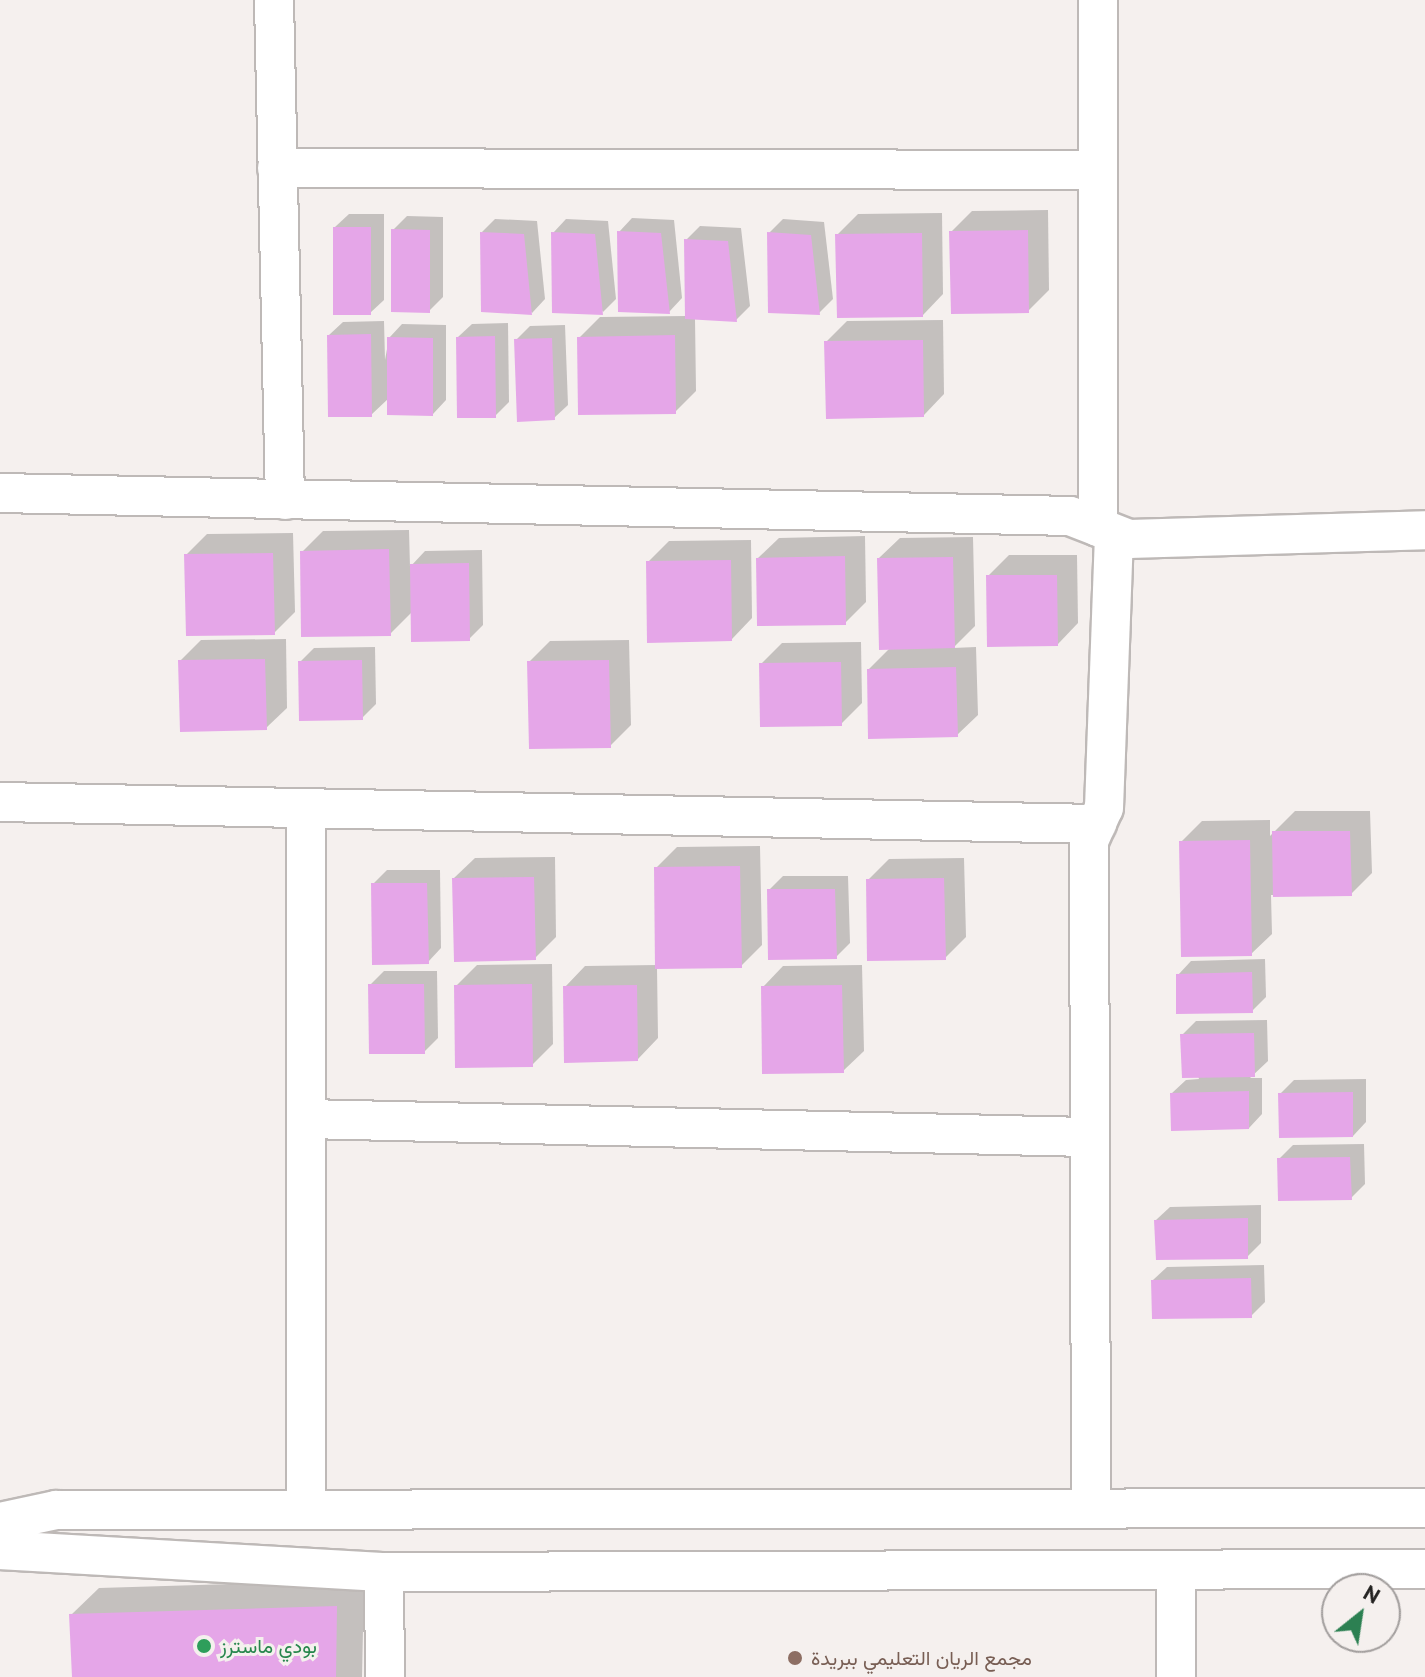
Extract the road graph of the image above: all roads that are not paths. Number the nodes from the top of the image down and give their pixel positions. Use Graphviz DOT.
graph roads {
  1 [pos="274,0"];
  2 [pos="1098,0"];
  3 [pos="277,168"];
  4 [pos="1098,170"];
  5 [pos="0,493"];
  6 [pos="285,500"];
  7 [pos="1106,530"];
  8 [pos="1425,530"];
  9 [pos="0,802"];
  10 [pos="306,809"];
  11 [pos="1097,824"];
  12 [pos="306,1119"];
  13 [pos="1090,1137"];
  14 [pos="1091,1507"];
  15 [pos="1425,1508"];
  16 [pos="306,1510"];
  17 [pos="0,1522"];
  18 [pos="0,1550"];
  19 [pos="1425,1569"];
  20 [pos="384,1572"];
  21 [pos="1176,1573"];
  22 [pos="385,1677"];
  23 [pos="1176,1677"];
  1 -- 3 [label="street"];
  2 -- 4 [label="street"];
  3 -- 4 [label="street"];
  3 -- 6 [label="street"];
  4 -- 7 [label="street"];
  5 -- 6 [label="street"];
  6 -- 7 [label="street"];
  7 -- 8 [label="street"];
  7 -- 11 [label="street"];
  9 -- 10 [label="street"];
  10 -- 11 [label="street"];
  10 -- 12 [label="street"];
  11 -- 13 [label="street"];
  12 -- 13 [label="street"];
  12 -- 16 [label="street"];
  13 -- 14 [label="street"];
  14 -- 15 [label="street"];
  14 -- 16 [label="street"];
  16 -- 17 [label="street"];
  18 -- 20 [label="street"];
  19 -- 21 [label="street"];
  20 -- 21 [label="street"];
  20 -- 22 [label="street"];
  21 -- 23 [label="street"];
}
